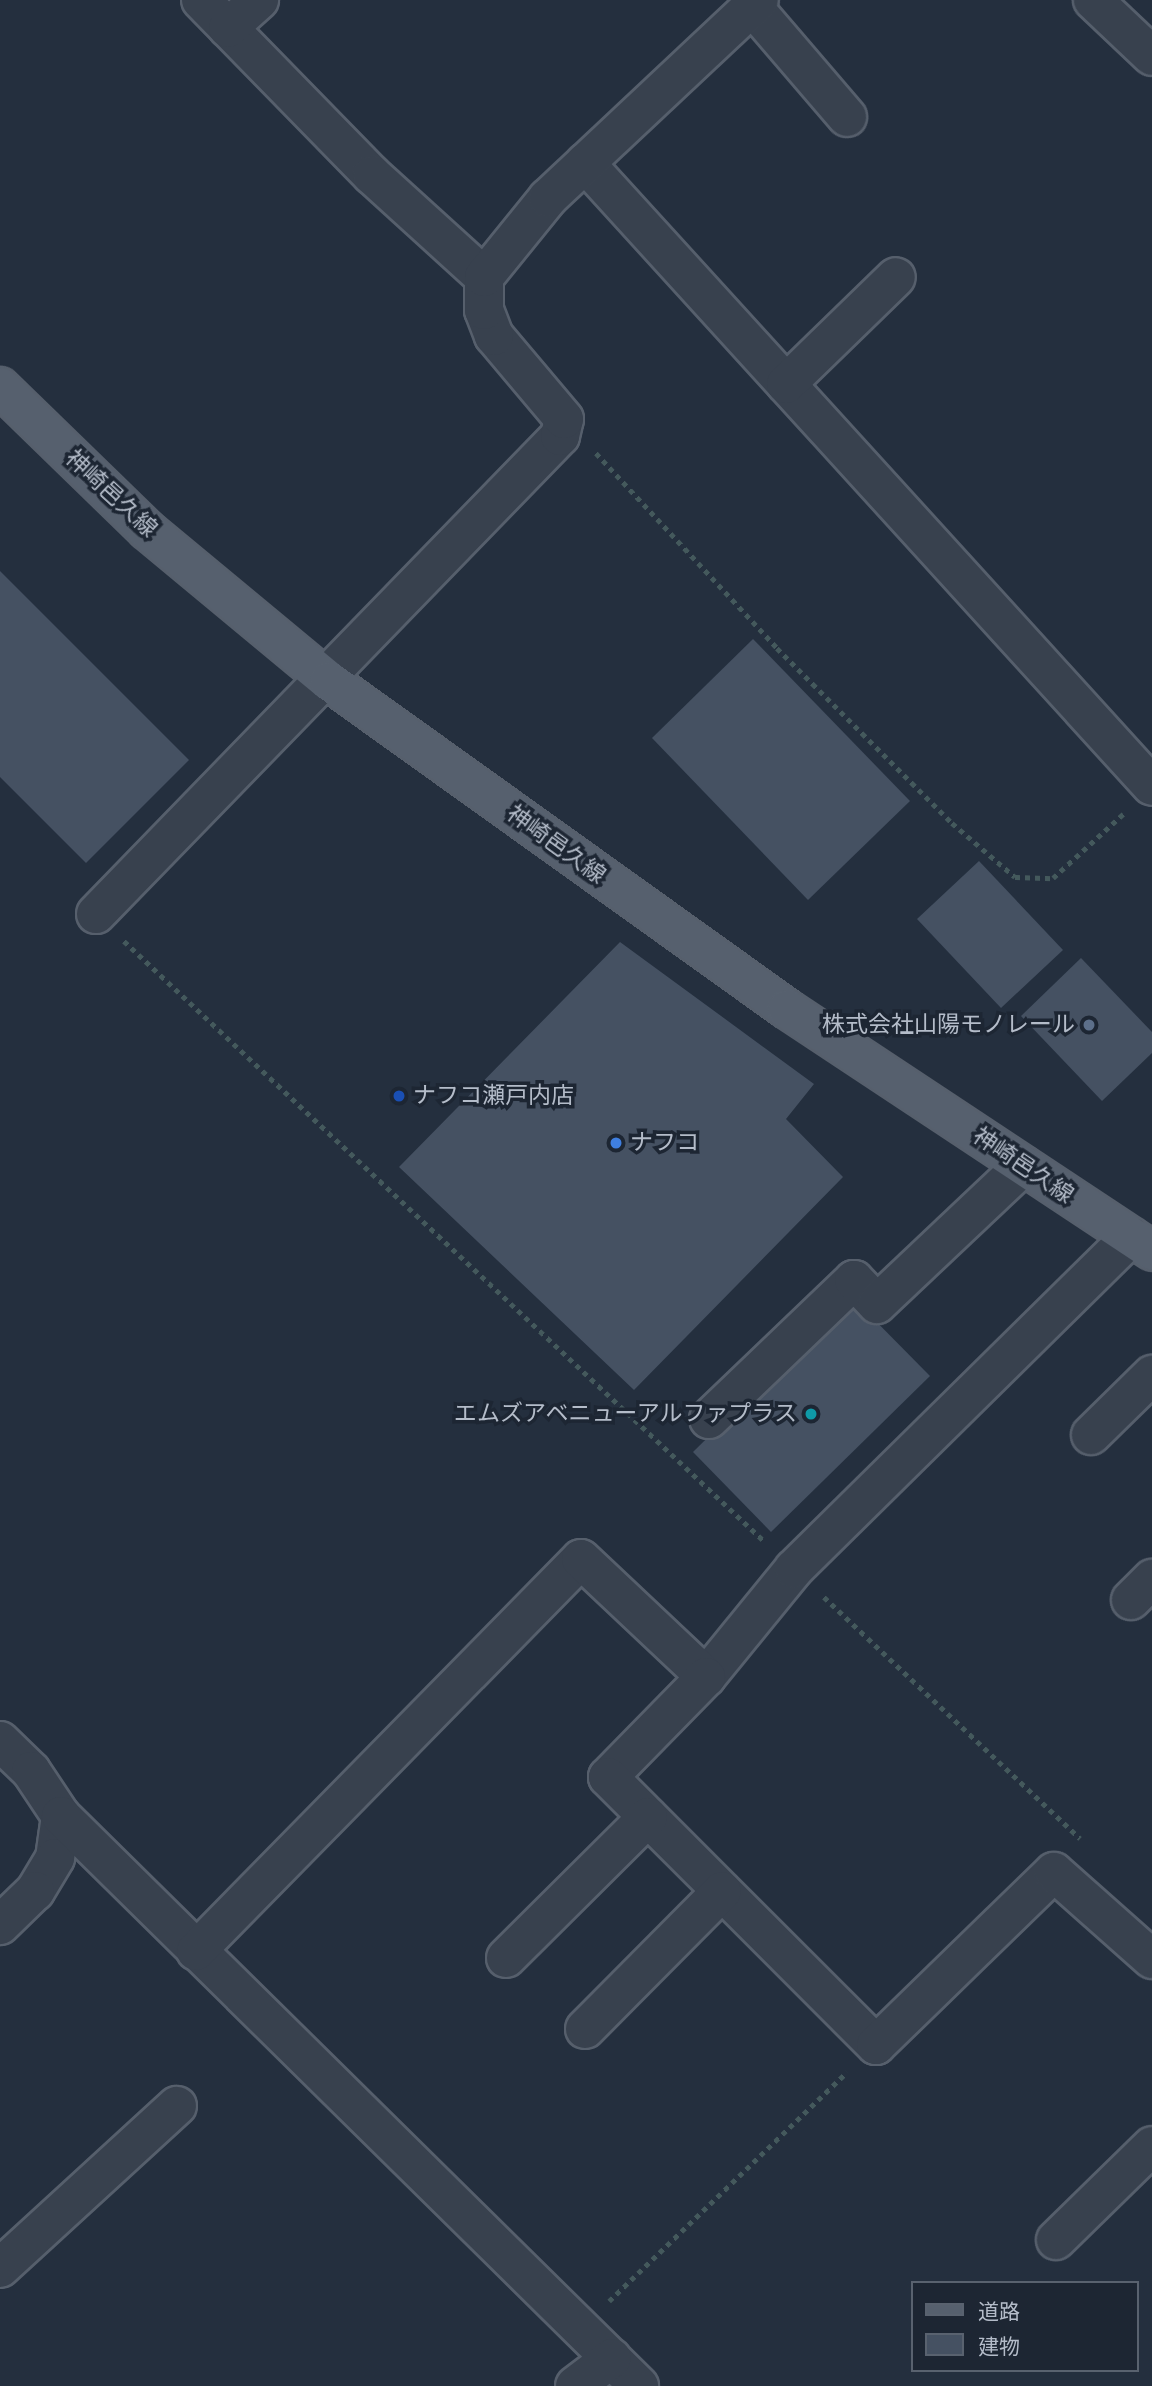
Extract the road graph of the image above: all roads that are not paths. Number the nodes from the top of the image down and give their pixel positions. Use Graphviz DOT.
graph roads {
  1 [pos="201,0"];
  2 [pos="259,0"];
  3 [pos="1093,0"];
  4 [pos="756,3"];
  5 [pos="228,28"];
  6 [pos="1152,56"];
  7 [pos="847,117"];
  8 [pos="585,163"];
  9 [pos="484,277"];
  10 [pos="896,277"];
  11 [pos="786,384"];
  12 [pos="0,387"];
  13 [pos="329,681"];
  14 [pos="1142,796"];
  15 [pos="96,914"];
  16 [pos="1023,1166"];
  17 [pos="1141,1244"];
  18 [pos="1152,1376"];
  19 [pos="709,1419"];
  20 [pos="1091,1436"];
  21 [pos="706,1677"];
  22 [pos="0,1741"];
  23 [pos="61,1816"];
  24 [pos="648,1817"];
  25 [pos="722,1891"];
  26 [pos="0,1925"];
  27 [pos="196,1951"];
  28 [pos="506,1958"];
  29 [pos="1152,1959"];
  30 [pos="585,2029"];
  31 [pos="177,2106"];
  32 [pos="1152,2146"];
  33 [pos="1056,2240"];
  34 [pos="0,2268"];
  35 [pos="612,2358"];
  36 [pos="575,2386"];
  37 [pos="639,2386"];
  1 -- 5 [label="street"];
  2 -- 5 [label="street"];
  3 -- 6 [label="street"];
  4 -- 7 [label="street"];
  4 -- 8 [label="street"];
  5 -- 9 [label="street"];
  8 -- 9 [label="street"];
  8 -- 11 [label="street"];
  9 -- 13 [label="street"];
  10 -- 11 [label="street"];
  11 -- 14 [label="street"];
  12 -- 13 [label="main road, 神崎邑久線"];
  13 -- 15 [label="street"];
  13 -- 16 [label="main road, 神崎邑久線"];
  16 -- 17 [label="main road, 神崎邑久線"];
  16 -- 19 [label="street"];
  17 -- 21 [label="street"];
  18 -- 20 [label="street"];
  21 -- 24 [label="street"];
  21 -- 27 [label="street"];
  22 -- 23 [label="street"];
  23 -- 26 [label="street"];
  23 -- 27 [label="street"];
  24 -- 25 [label="street"];
  24 -- 28 [label="street"];
  25 -- 29 [label="street"];
  25 -- 30 [label="street"];
  27 -- 35 [label="street"];
  31 -- 34 [label="street"];
  32 -- 33 [label="street"];
  35 -- 36 [label="street"];
  35 -- 37 [label="street"];
}
